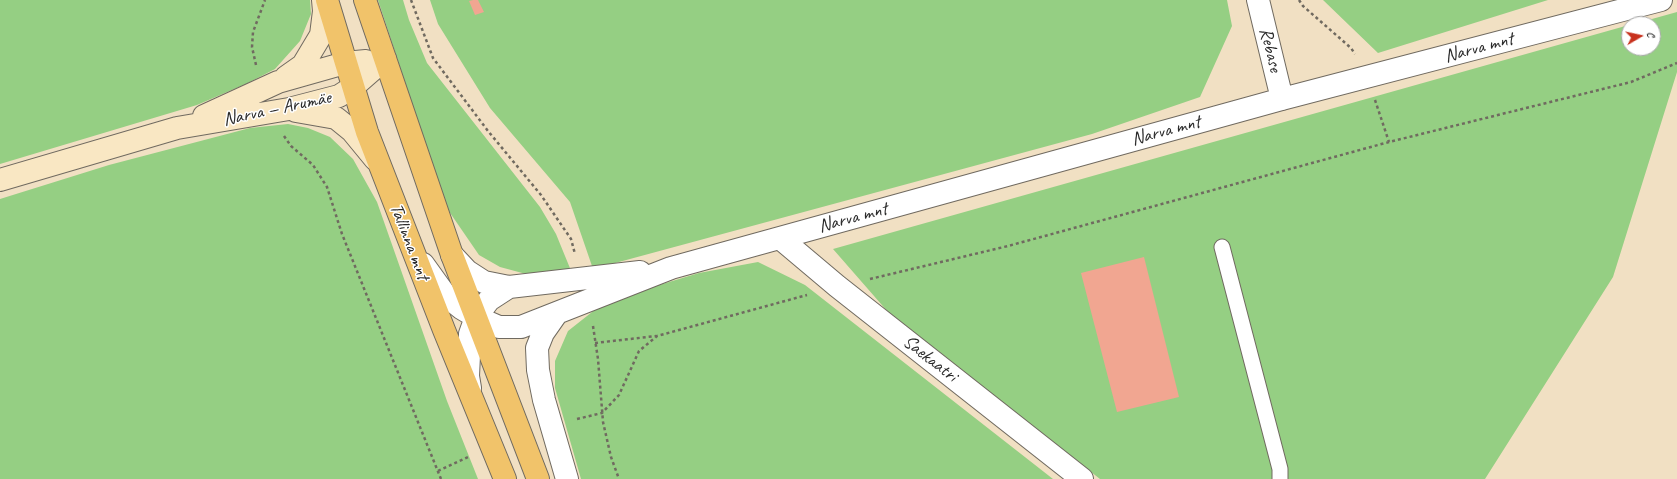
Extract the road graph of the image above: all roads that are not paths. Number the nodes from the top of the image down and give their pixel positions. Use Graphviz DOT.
graph roads {
  1 [pos="322,0"];
  2 [pos="327,0"];
  3 [pos="365,0"];
  4 [pos="1258,0"];
  5 [pos="1661,0"];
  6 [pos="385,59"];
  7 [pos="345,63"];
  8 [pos="272,85"];
  9 [pos="353,87"];
  10 [pos="1282,99"];
  11 [pos="281,111"];
  12 [pos="177,128"];
  13 [pos="379,166"];
  14 [pos="0,180"];
  15 [pos="780,238"];
  16 [pos="409,242"];
  17 [pos="1222,247"];
  18 [pos="452,255"];
  19 [pos="671,268"];
  20 [pos="509,288"];
  21 [pos="557,313"];
  22 [pos="476,317"];
  23 [pos="472,400"];
  24 [pos="505,479"];
  25 [pos="538,479"];
  26 [pos="567,479"];
  27 [pos="1082,479"];
  28 [pos="1280,479"];
  1 -- 8 [label="street"];
  2 -- 7 [label="highway, Tallinna mnt"];
  3 -- 6 [label="highway, Tallinna mnt"];
  4 -- 10 [label="street, Rebase"];
  5 -- 10 [label="street, Narva mnt"];
  6 -- 7 [label="street, Narva — Arumäe"];
  6 -- 9 [label="street, Narva — Arumäe"];
  6 -- 18 [label="highway, Tallinna mnt"];
  7 -- 8 [label="street, Narva — Arumäe"];
  7 -- 9 [label="highway, Tallinna mnt"];
  8 -- 12 [label="street, Narva — Arumäe"];
  9 -- 11 [label="street, Narva — Arumäe"];
  9 -- 13 [label="highway, Tallinna mnt"];
  10 -- 15 [label="street, Narva mnt"];
  11 -- 12 [label="street, Narva — Arumäe"];
  11 -- 13 [label="street"];
  12 -- 14 [label="street, Narva — Arumäe"];
  13 -- 16 [label="highway, Tallinna mnt"];
  15 -- 19 [label="street, Narva mnt"];
  15 -- 27 [label="street, Saekaatri"];
  16 -- 22 [label="street, Narva mnt"];
  16 -- 23 [label="highway, Tallinna mnt"];
  17 -- 28 [label="lane"];
  18 -- 20 [label="street"];
  18 -- 22 [label="highway, Tallinna mnt"];
  19 -- 20 [label="street, Narva mnt"];
  19 -- 21 [label="street, Narva mnt"];
  20 -- 22 [label="street, Narva mnt"];
  21 -- 22 [label="street, Narva mnt"];
  21 -- 26 [label="street"];
  22 -- 23 [label="street, Narva mnt"];
  22 -- 25 [label="highway, Tallinna mnt"];
  23 -- 24 [label="highway, Tallinna mnt"];
}
